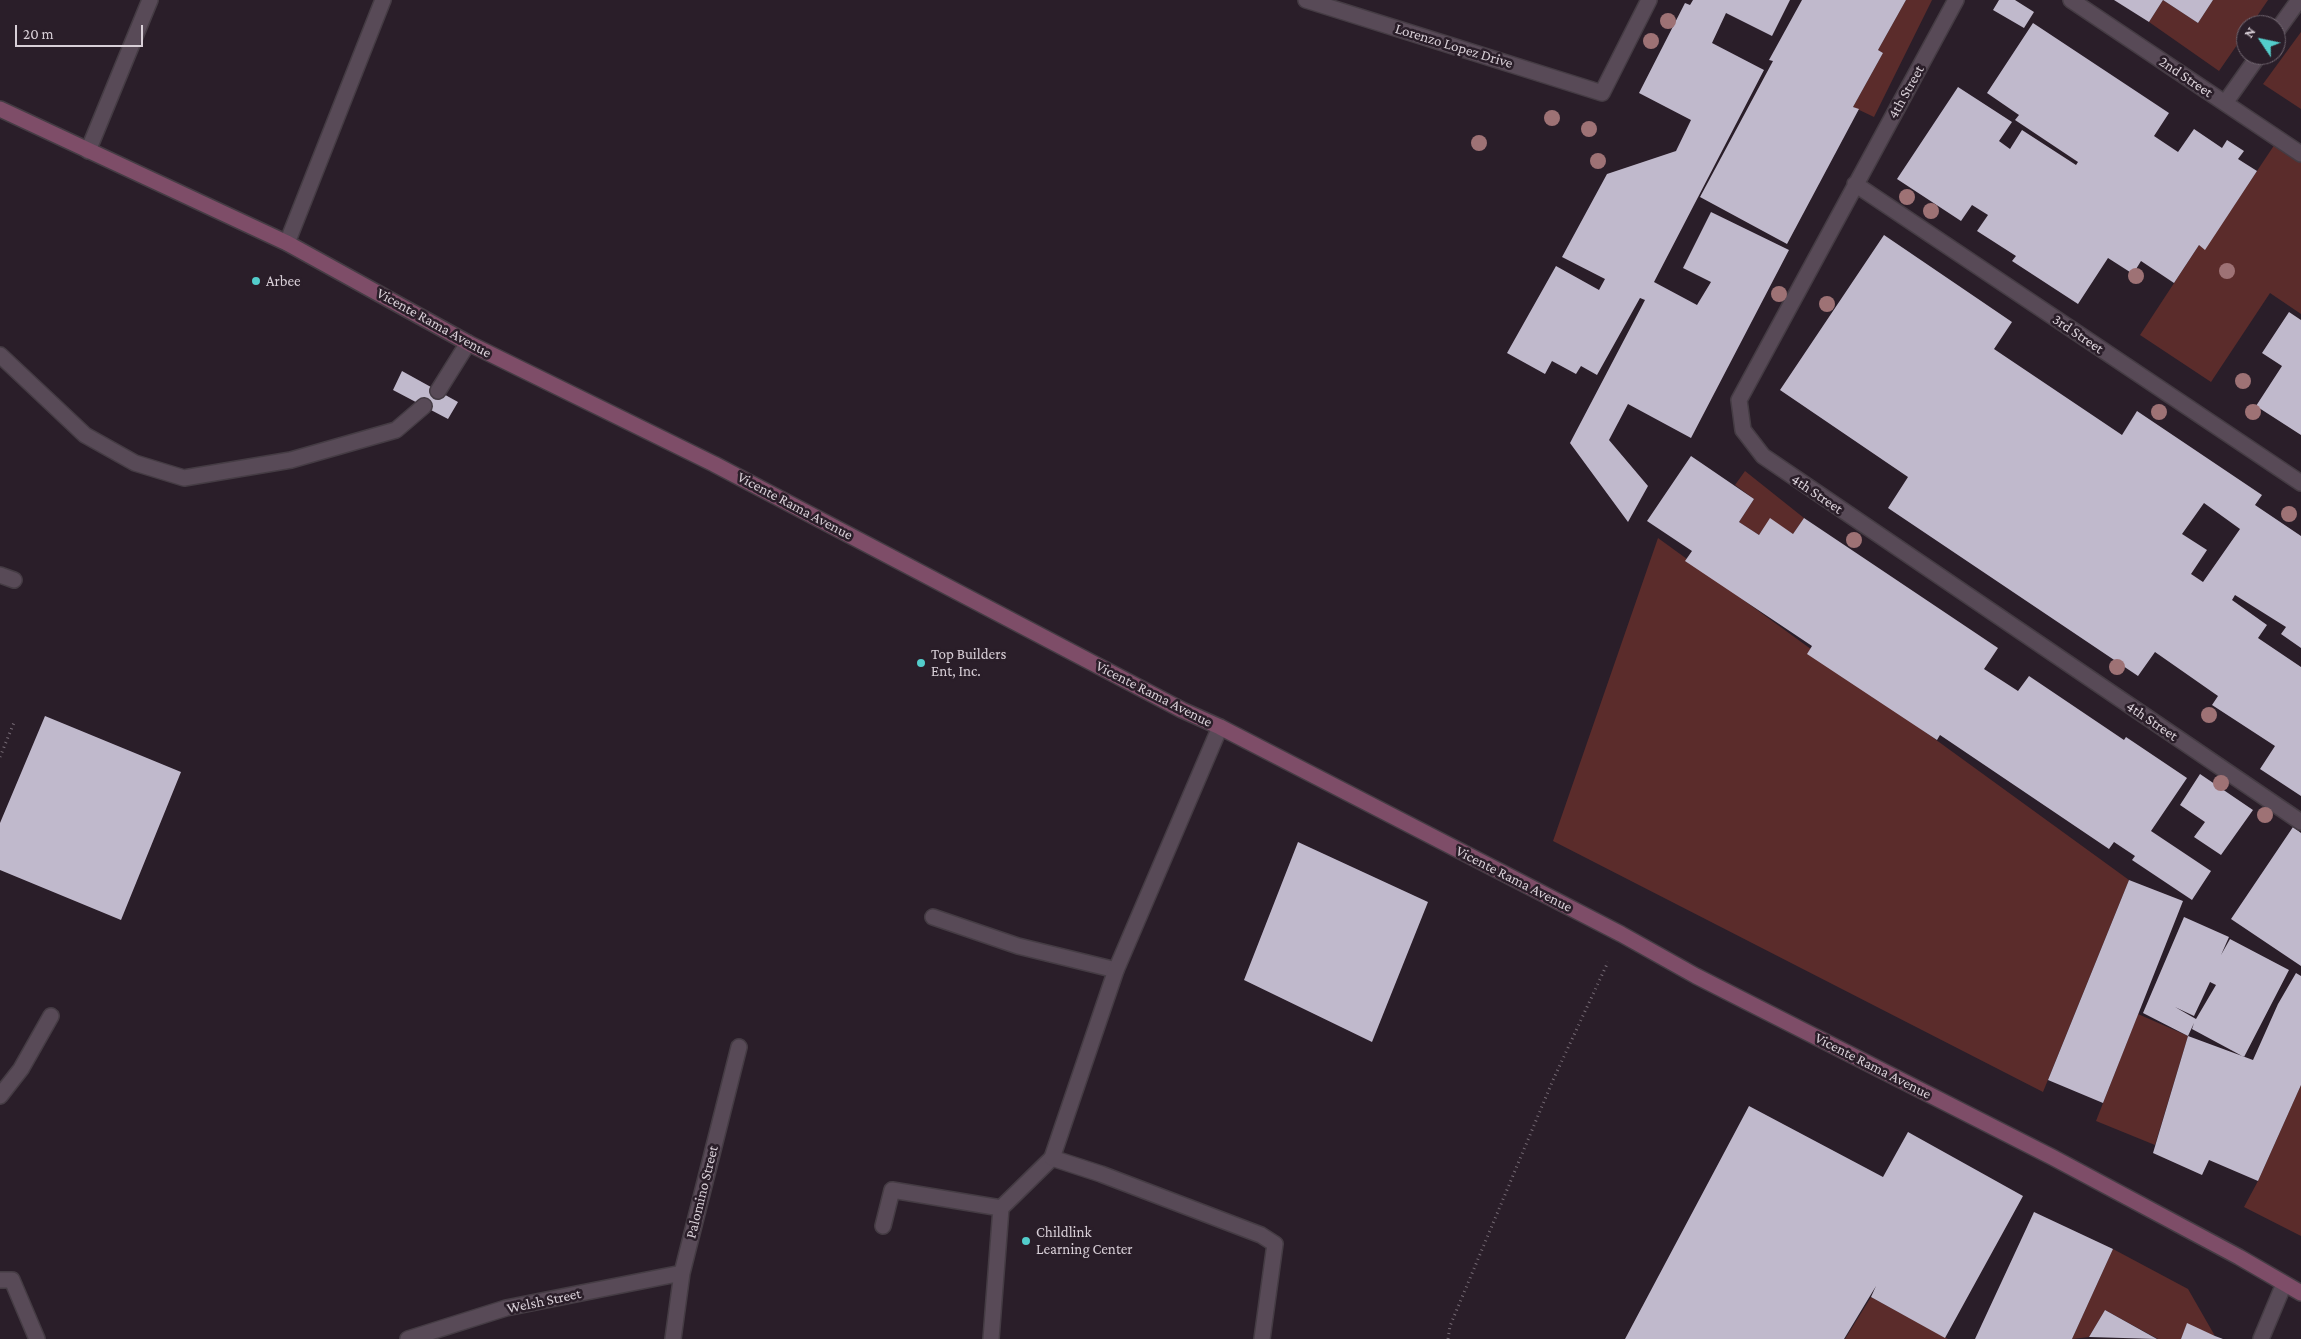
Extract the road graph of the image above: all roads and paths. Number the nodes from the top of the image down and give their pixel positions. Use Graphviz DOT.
graph roads {
  1 [pos="150,0"];
  2 [pos="383,0"];
  3 [pos="1306,0"];
  4 [pos="1648,0"];
  5 [pos="1956,0"];
  6 [pos="2071,0"];
  7 [pos="2299,0"];
  8 [pos="2286,18"];
  9 [pos="2253,65"];
  10 [pos="2225,103"];
  11 [pos="0,109"];
  12 [pos="88,151"];
  13 [pos="2301,154"];
  14 [pos="1855,184"];
  15 [pos="287,243"];
  16 [pos="468,343"];
  17 [pos="0,356"];
  18 [pos="438,391"];
  19 [pos="424,406"];
  20 [pos="2301,483"];
  21 [pos="15,720"];
  22 [pos="1220,727"];
  23 [pos="0,757"];
  24 [pos="2301,822"];
  25 [pos="933,917"];
  26 [pos="1620,934"];
  27 [pos="1116,970"];
  28 [pos="51,1016"];
  29 [pos="739,1047"];
  30 [pos="0,1096"];
  31 [pos="1052,1158"];
  32 [pos="1001,1208"];
  33 [pos="882,1226"];
  34 [pos="682,1273"];
  35 [pos="0,1280"];
  36 [pos="2284,1284"];
  37 [pos="2301,1293"];
  38 [pos="37,1339"];
  39 [pos="408,1339"];
  40 [pos="673,1339"];
  41 [pos="991,1339"];
  42 [pos="1262,1339"];
  43 [pos="1448,1339"];
  44 [pos="2261,1339"];
  1 -- 12 [label="street"];
  2 -- 15 [label="street"];
  3 -- 4 [label="street, Lorenzo Lopez Drive"];
  5 -- 14 [label="street, 4th Street"];
  6 -- 10 [label="street, 2nd Street"];
  7 -- 8 [label="street"];
  9 -- 10 [label="street"];
  10 -- 13 [label="street, 2nd Street"];
  11 -- 12 [label="main road, Vicente Rama Avenue"];
  12 -- 15 [label="main road, Vicente Rama Avenue"];
  14 -- 20 [label="street, 3rd Street"];
  14 -- 24 [label="street, 4th Street"];
  15 -- 16 [label="main road, Vicente Rama Avenue"];
  16 -- 18 [label="street"];
  16 -- 22 [label="main road, Vicente Rama Avenue"];
  17 -- 19 [label="street"];
  21 -- 23 [label="path"];
  22 -- 26 [label="main road, Vicente Rama Avenue"];
  22 -- 27 [label="street"];
  25 -- 27 [label="street"];
  26 -- 36 [label="main road, Vicente Rama Avenue"];
  26 -- 43 [label="path"];
  27 -- 31 [label="street"];
  28 -- 30 [label="street"];
  29 -- 34 [label="street, Palomino Street"];
  31 -- 32 [label="street"];
  31 -- 42 [label="street"];
  32 -- 33 [label="street"];
  32 -- 41 [label="street"];
  34 -- 39 [label="street, Welsh Street"];
  34 -- 40 [label="street, Palomino Street"];
  35 -- 38 [label="street"];
  36 -- 37 [label="main road, Vicente Rama Avenue"];
  36 -- 44 [label="street"];
}
